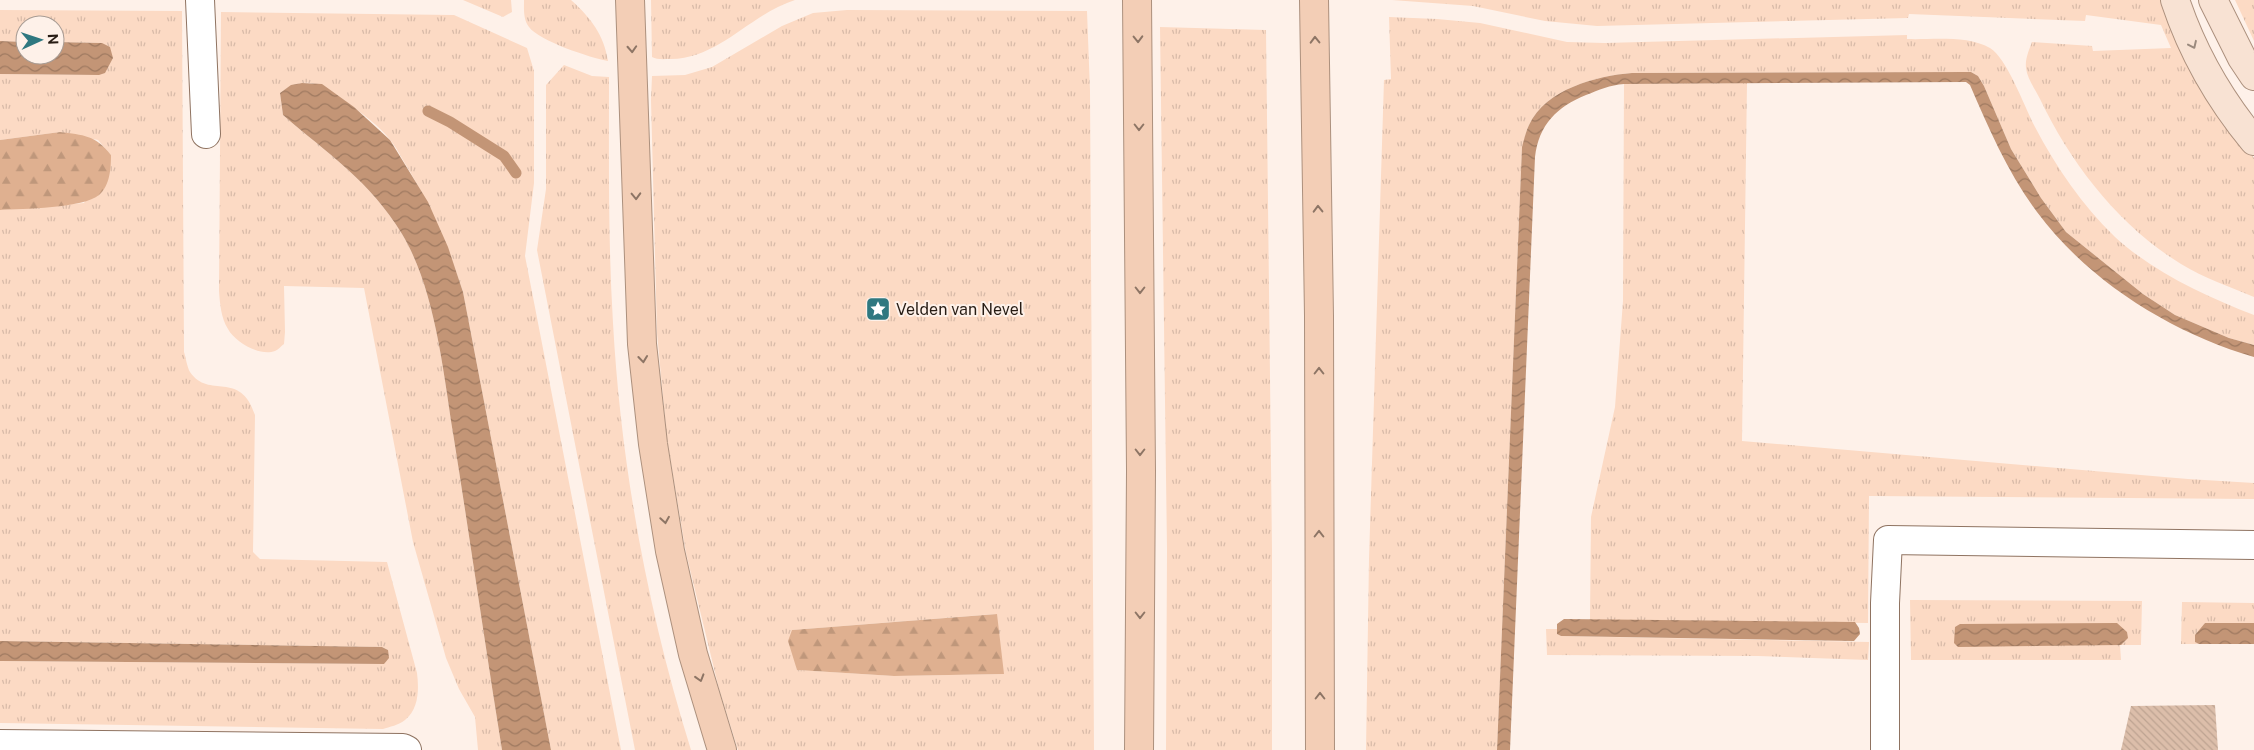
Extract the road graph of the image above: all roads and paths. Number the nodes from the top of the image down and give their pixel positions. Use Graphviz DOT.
graph roads {
  1 [pos="200,0"];
  2 [pos="630,0"];
  3 [pos="1137,0"];
  4 [pos="1314,0"];
  5 [pos="2175,0"];
  6 [pos="2213,0"];
  7 [pos="2254,76"];
  8 [pos="206,134"];
  9 [pos="2254,141"];
  10 [pos="2254,545"];
  11 [pos="0,744"];
  12 [pos="407,750"];
  13 [pos="722,750"];
  14 [pos="1139,750"];
  15 [pos="1320,750"];
  16 [pos="1885,750"];
  1 -- 8 [label="lane"];
  2 -- 13 [label="highway, one-way"];
  3 -- 14 [label="highway, one-way"];
  15 -- 4 [label="highway, one-way"];
  5 -- 9 [label="main road, one-way"];
  6 -- 7 [label="main road"];
  10 -- 16 [label="lane"];
  11 -- 12 [label="lane"];
}
